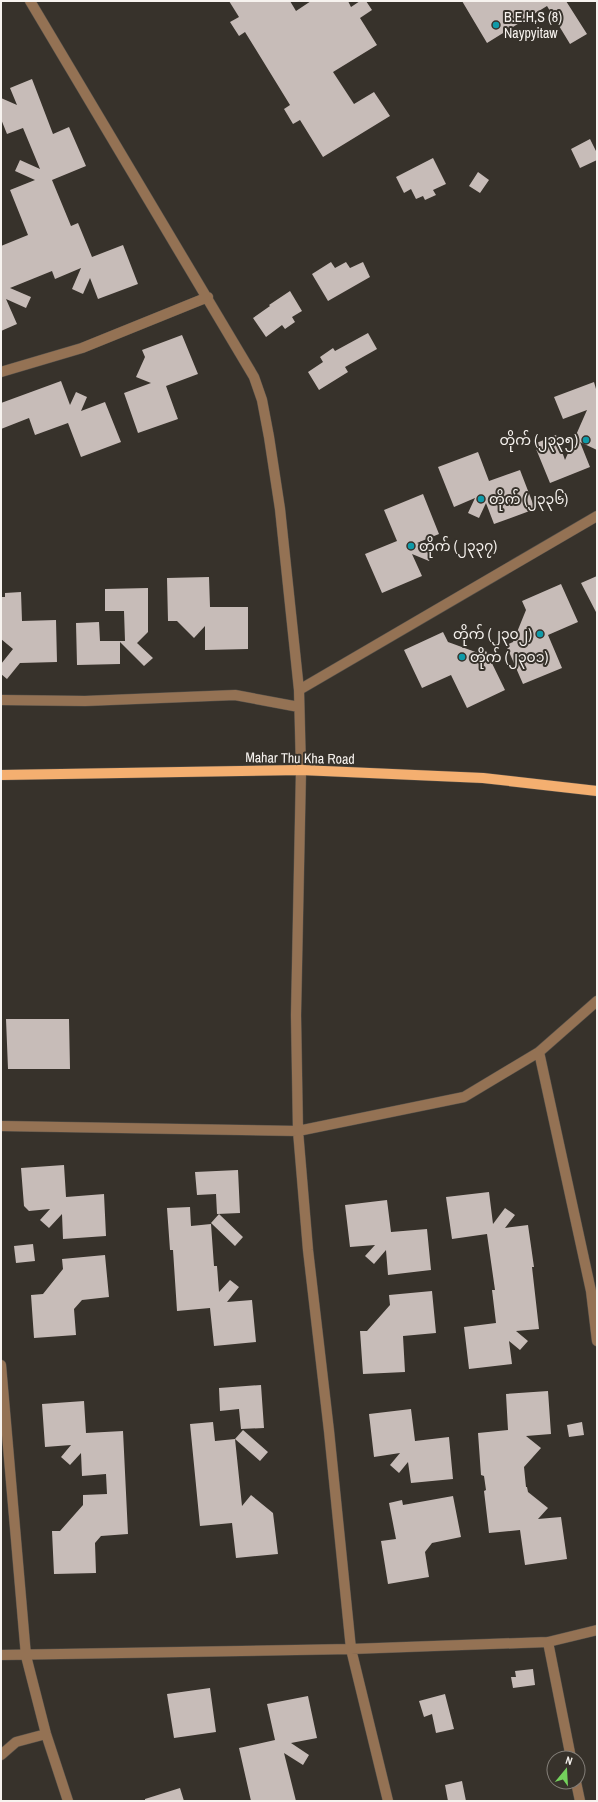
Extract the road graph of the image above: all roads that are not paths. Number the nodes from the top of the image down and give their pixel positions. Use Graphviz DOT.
graph roads {
  1 [pos="30,1"];
  2 [pos="208,297"];
  3 [pos="1,372"];
  4 [pos="597,516"];
  5 [pos="299,690"];
  6 [pos="1,700"];
  7 [pos="299,707"];
  8 [pos="301,770"];
  9 [pos="1,775"];
  10 [pos="597,792"];
  11 [pos="597,1001"];
  12 [pos="539,1052"];
  13 [pos="1,1126"];
  14 [pos="298,1131"];
  15 [pos="597,1341"];
  16 [pos="1,1365"];
  17 [pos="597,1630"];
  18 [pos="548,1642"];
  19 [pos="351,1649"];
  20 [pos="1,1655"];
  21 [pos="26,1656"];
  22 [pos="46,1734"];
  23 [pos="569,1750"];
  24 [pos="1,1755"];
  25 [pos="578,1790"];
  26 [pos="68,1801"];
  27 [pos="388,1801"];
  28 [pos="580,1801"];
  1 -- 2 [label="street"];
  2 -- 3 [label="street"];
  2 -- 5 [label="street"];
  4 -- 5 [label="street"];
  5 -- 7 [label="street"];
  6 -- 7 [label="street"];
  7 -- 8 [label="street"];
  8 -- 9 [label="main road, Mahar Thu Kha Road"];
  8 -- 10 [label="main road, Mahar Thu Kha Road"];
  8 -- 14 [label="street"];
  11 -- 12 [label="street"];
  12 -- 14 [label="street"];
  12 -- 15 [label="street"];
  13 -- 14 [label="street"];
  14 -- 19 [label="street"];
  16 -- 21 [label="street"];
  17 -- 18 [label="street"];
  18 -- 19 [label="street"];
  18 -- 23 [label="street"];
  19 -- 21 [label="street"];
  19 -- 27 [label="street"];
  20 -- 21 [label="street"];
  21 -- 22 [label="street"];
  22 -- 24 [label="street"];
  22 -- 26 [label="street"];
  25 -- 28 [label="street"];
}
